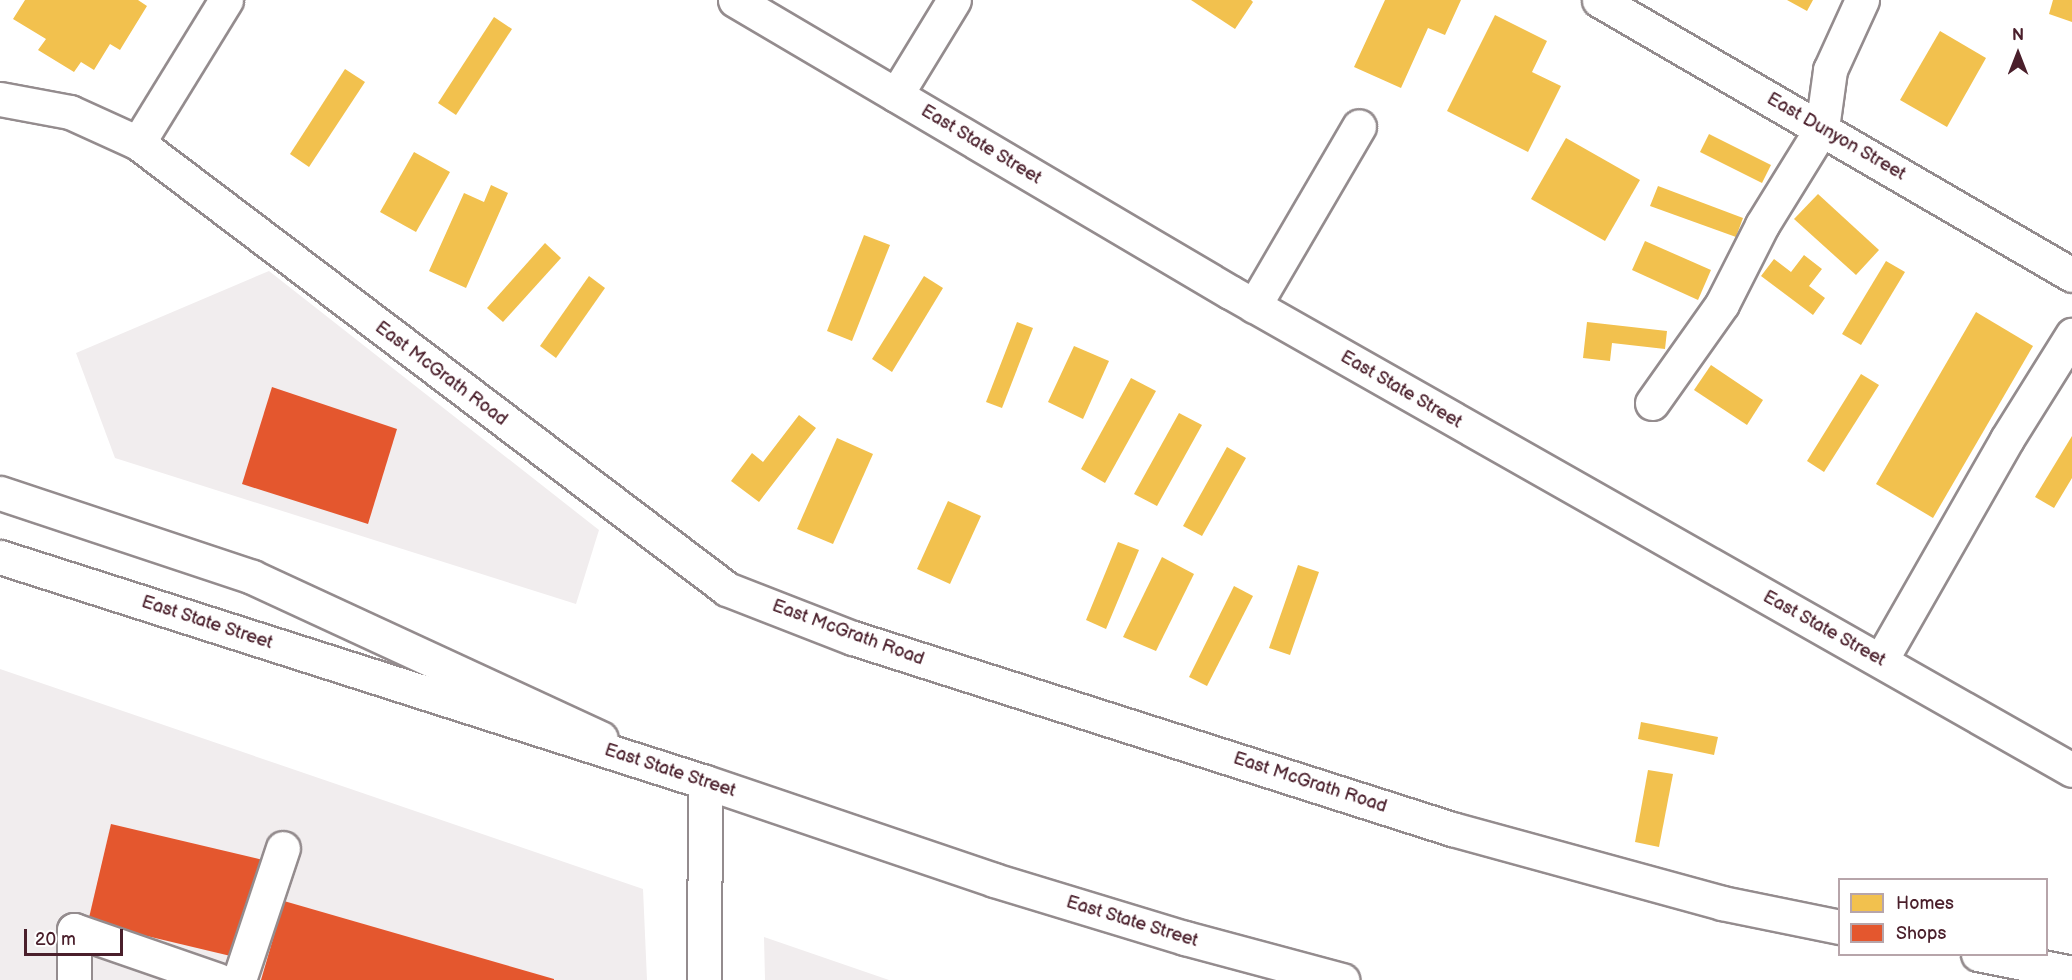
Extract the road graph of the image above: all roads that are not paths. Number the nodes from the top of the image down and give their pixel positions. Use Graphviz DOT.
graph roads {
  1 [pos="226,0"];
  2 [pos="735,0"];
  3 [pos="954,0"];
  4 [pos="1599,0"];
  5 [pos="1862,0"];
  6 [pos="772,9"];
  7 [pos="896,95"];
  8 [pos="0,99"];
  9 [pos="1359,126"];
  10 [pos="1822,128"];
  11 [pos="138,143"];
  12 [pos="2072,275"];
  13 [pos="1254,306"];
  14 [pos="2072,335"];
  15 [pos="1652,404"];
  16 [pos="0,493"];
  17 [pos="0,557"];
  18 [pos="1881,660"];
  19 [pos="2072,770"];
  20 [pos="670,771"];
  21 [pos="705,782"];
  22 [pos="283,848"];
  23 [pos="1838,927"];
  24 [pos="1987,956"];
  25 [pos="2072,974"];
  26 [pos="74,980"];
  27 [pos="218,980"];
  28 [pos="239,980"];
  29 [pos="704,980"];
  30 [pos="1342,980"];
  1 -- 11 [label="main road"];
  2 -- 6 [label="main road, East State Street"];
  3 -- 7 [label="main road"];
  4 -- 10 [label="main road, East Dunyon Street"];
  5 -- 10 [label="main road"];
  6 -- 7 [label="main road, East State Street"];
  7 -- 13 [label="main road, East State Street"];
  8 -- 11 [label="main road, East McGrath Road"];
  9 -- 13 [label="main road"];
  10 -- 12 [label="main road, East Dunyon Street"];
  10 -- 15 [label="main road"];
  11 -- 23 [label="main road, East McGrath Road"];
  13 -- 18 [label="main road, East State Street"];
  14 -- 18 [label="main road"];
  16 -- 20 [label="main road"];
  17 -- 20 [label="main road, East State Street"];
  18 -- 19 [label="main road, East State Street"];
  20 -- 21 [label="main road, East State Street"];
  21 -- 29 [label="main road"];
  21 -- 30 [label="main road, East State Street"];
  22 -- 28 [label="main road"];
  24 -- 25 [label="main road"];
  26 -- 27 [label="main road"];
}
